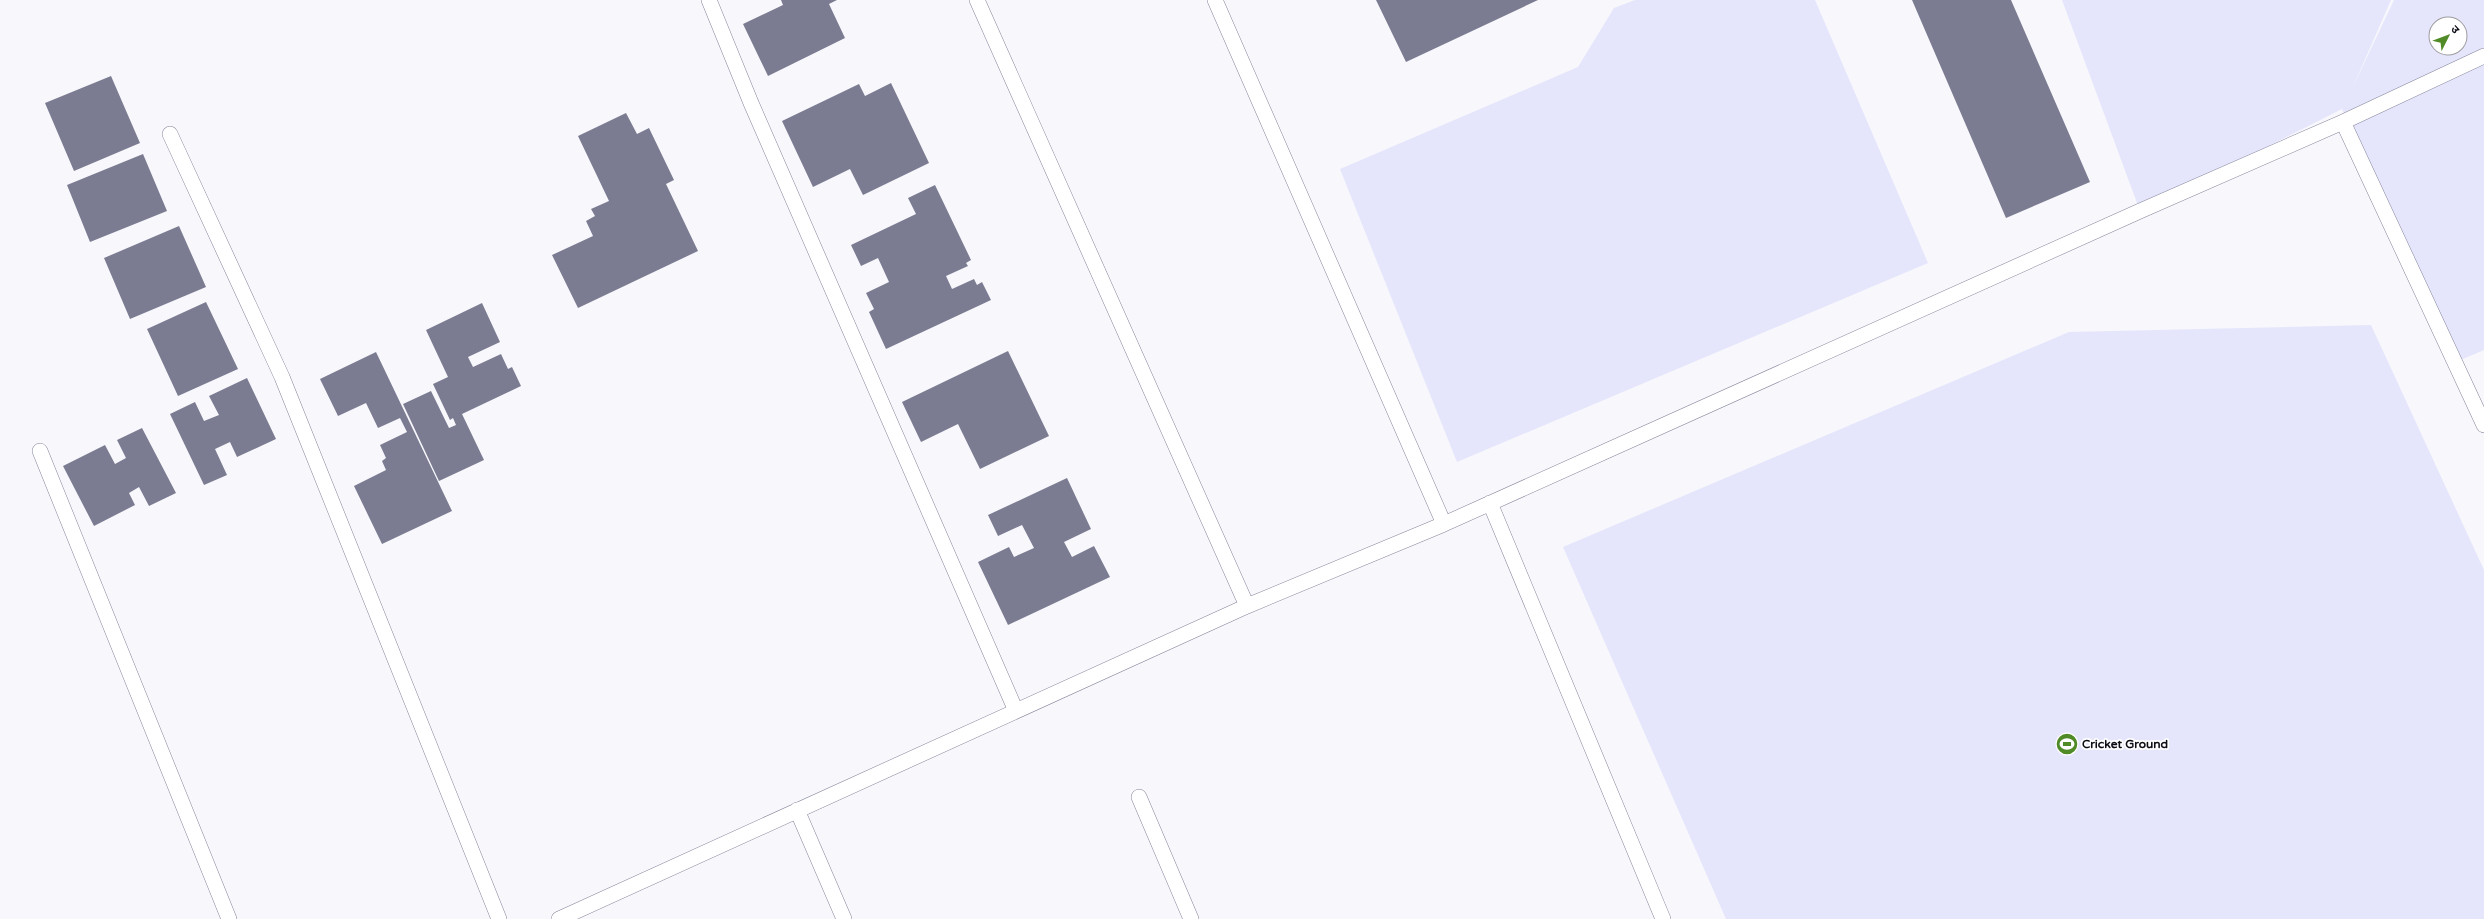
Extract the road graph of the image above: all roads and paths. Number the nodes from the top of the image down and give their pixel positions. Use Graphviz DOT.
graph roads {
  1 [pos="709,0"];
  2 [pos="977,0"];
  3 [pos="1215,0"];
  4 [pos="2484,56"];
  5 [pos="2343,122"];
  6 [pos="170,134"];
  7 [pos="2484,425"];
  8 [pos="40,451"];
  9 [pos="1490,503"];
  10 [pos="1444,524"];
  11 [pos="1247,606"];
  12 [pos="1016,711"];
  13 [pos="1139,797"];
  14 [pos="797,810"];
  15 [pos="229,919"];
  16 [pos="499,919"];
  17 [pos="559,919"];
  18 [pos="844,919"];
  19 [pos="1191,919"];
  20 [pos="1663,919"];
  1 -- 12 [label="lane"];
  2 -- 11 [label="lane"];
  3 -- 10 [label="lane"];
  4 -- 5 [label="lane"];
  5 -- 7 [label="lane"];
  5 -- 9 [label="lane"];
  6 -- 16 [label="lane"];
  8 -- 15 [label="lane"];
  9 -- 10 [label="lane"];
  9 -- 20 [label="lane"];
  10 -- 11 [label="lane"];
  11 -- 12 [label="lane"];
  12 -- 14 [label="lane"];
  13 -- 19 [label="lane"];
  14 -- 17 [label="lane"];
  14 -- 18 [label="lane"];
}
